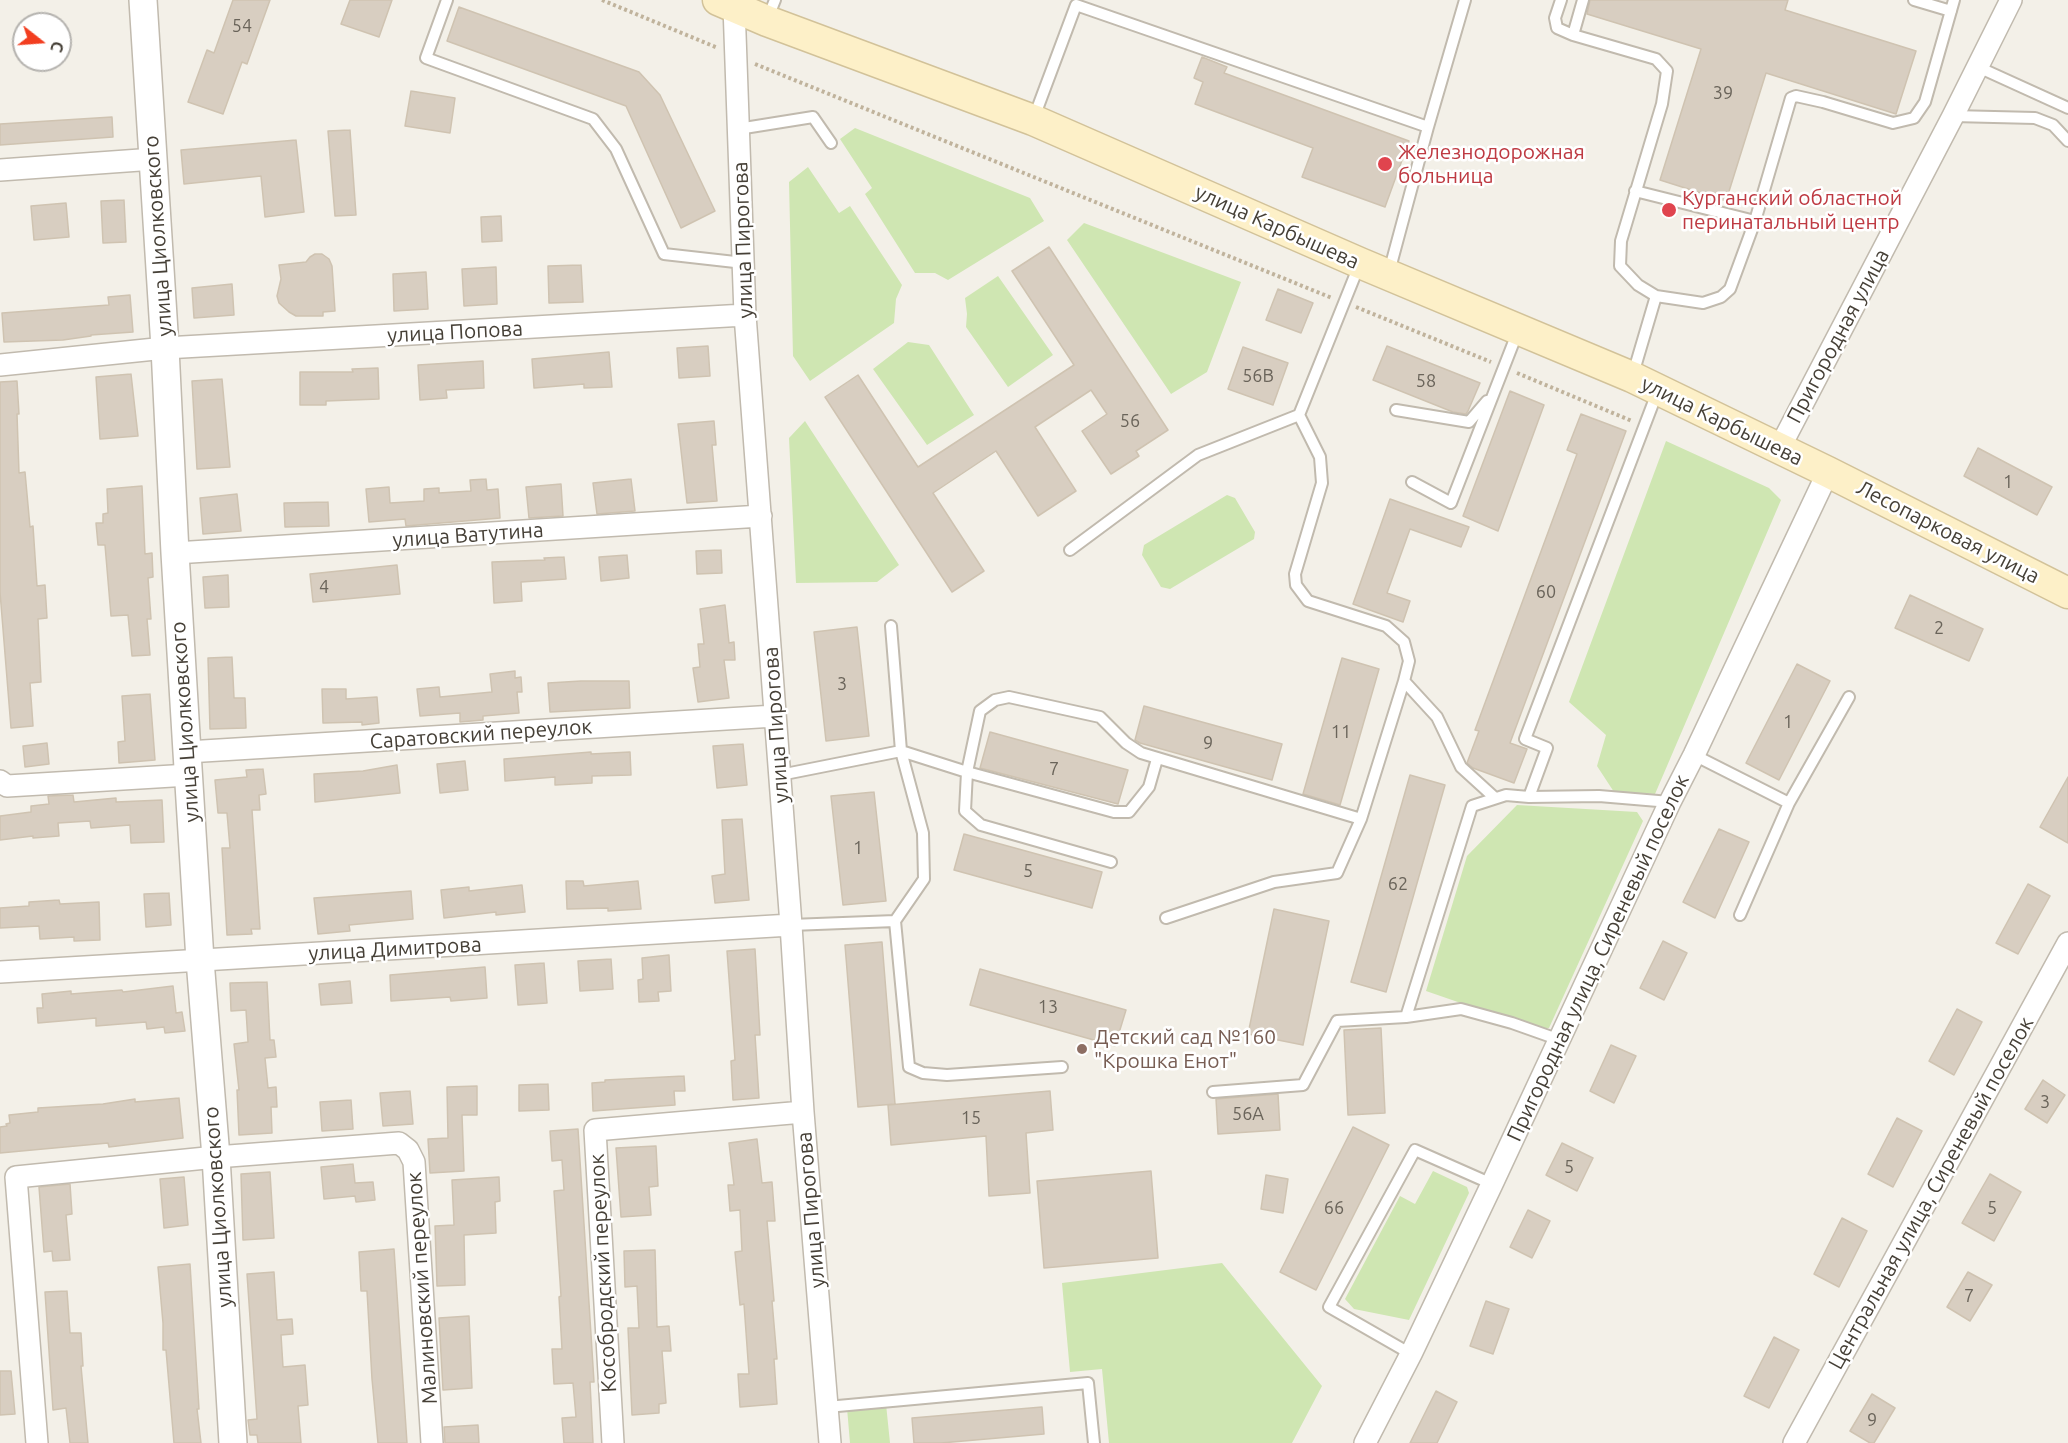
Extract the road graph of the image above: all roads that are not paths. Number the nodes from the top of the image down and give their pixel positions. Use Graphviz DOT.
graph roads {
  1 [pos="143,0"];
  2 [pos="447,0"];
  3 [pos="1465,0"];
  4 [pos="1560,0"];
  5 [pos="1583,0"];
  6 [pos="1914,0"];
  7 [pos="2011,0"];
  8 [pos="1076,2"];
  9 [pos="726,3"];
  10 [pos="1953,5"];
  11 [pos="771,10"];
  12 [pos="1573,35"];
  13 [pos="1978,67"];
  14 [pos="2068,108"];
  15 [pos="1953,116"];
  16 [pos="1033,120"];
  17 [pos="1428,127"];
  18 [pos="738,129"];
  19 [pos="2068,141"];
  20 [pos="831,144"];
  21 [pos="154,159"];
  22 [pos="0,170"];
  23 [pos="1635,191"];
  24 [pos="1755,221"];
  25 [pos="744,263"];
  26 [pos="1360,263"];
  27 [pos="1388,275"];
  28 [pos="1656,296"];
  29 [pos="745,315"];
  30 [pos="1518,331"];
  31 [pos="165,348"];
  32 [pos="0,365"];
  33 [pos="1632,377"];
  34 [pos="1659,390"];
  35 [pos="1495,391"];
  36 [pos="1396,410"];
  37 [pos="1299,415"];
  38 [pos="1779,449"];
  39 [pos="1828,472"];
  40 [pos="1412,482"];
  41 [pos="760,516"];
  42 [pos="1070,550"];
  43 [pos="175,553"];
  44 [pos="2068,593"];
  45 [pos="891,626"];
  46 [pos="1404,681"];
  47 [pos="1849,697"];
  48 [pos="775,716"];
  49 [pos="902,751"];
  50 [pos="1694,755"];
  51 [pos="1157,759"];
  52 [pos="188,764"];
  53 [pos="967,772"];
  54 [pos="780,775"];
  55 [pos="0,781"];
  56 [pos="1529,797"];
  57 [pos="1495,798"];
  58 [pos="1670,802"];
  59 [pos="1789,803"];
  60 [pos="1361,819"];
  61 [pos="1111,862"];
  62 [pos="1740,915"];
  63 [pos="1166,918"];
  64 [pos="895,921"];
  65 [pos="791,925"];
  66 [pos="2068,943"];
  67 [pos="200,960"];
  68 [pos="0,972"];
  69 [pos="1406,1017"];
  70 [pos="1560,1040"];
  71 [pos="1062,1067"];
  72 [pos="1213,1092"];
  73 [pos="802,1112"];
  74 [pos="216,1157"];
  75 [pos="1492,1184"];
  76 [pos="1411,1354"];
  77 [pos="827,1407"];
  78 [pos="37,1443"];
  79 [pos="233,1443"];
  80 [pos="432,1443"];
  81 [pos="613,1443"];
  82 [pos="830,1443"];
  83 [pos="1094,1443"];
  84 [pos="1365,1443"];
  85 [pos="1794,1443"];
  1 -- 21 [label="street, улица Циолковского"];
  2 -- 25 [label="lane"];
  3 -- 17 [label="lane"];
  4 -- 12 [label="lane"];
  5 -- 12 [label="lane"];
  6 -- 10 [label="lane"];
  7 -- 13 [label="street, Пригородная улица"];
  8 -- 16 [label="lane"];
  8 -- 17 [label="lane"];
  9 -- 11 [label="main road, улица Карбышева"];
  9 -- 18 [label="street, улица Пирогова"];
  10 -- 24 [label="lane"];
  11 -- 16 [label="main road, улица Карбышева"];
  12 -- 23 [label="lane"];
  13 -- 14 [label="lane"];
  13 -- 15 [label="street, Пригородная улица"];
  15 -- 19 [label="lane"];
  15 -- 38 [label="street, Пригородная улица"];
  16 -- 26 [label="main road, улица Карбышева"];
  17 -- 27 [label="lane"];
  18 -- 20 [label="lane"];
  18 -- 25 [label="street, улица Пирогова"];
  21 -- 22 [label="street"];
  21 -- 31 [label="street, улица Циолковского"];
  23 -- 24 [label="lane"];
  23 -- 28 [label="lane"];
  24 -- 28 [label="lane"];
  25 -- 29 [label="street, улица Пирогова"];
  26 -- 27 [label="main road, улица Карбышева"];
  26 -- 37 [label="lane"];
  27 -- 30 [label="main road, улица Карбышева"];
  28 -- 33 [label="lane"];
  29 -- 31 [label="street, улица Попова"];
  29 -- 41 [label="street, улица Пирогова"];
  30 -- 33 [label="main road, улица Карбышева"];
  30 -- 35 [label="lane"];
  31 -- 32 [label="street, улица Попова"];
  31 -- 43 [label="street, улица Циолковского"];
  33 -- 34 [label="main road, улица Карбышева"];
  34 -- 38 [label="main road, улица Карбышева"];
  34 -- 56 [label="lane"];
  35 -- 36 [label="lane"];
  35 -- 40 [label="lane"];
  37 -- 42 [label="lane"];
  37 -- 46 [label="lane"];
  38 -- 39 [label="main road, улица Карбышева"];
  39 -- 44 [label="main road, Лесопарковая улица"];
  39 -- 50 [label="street, Пригородная улица, Сиреневый поселок"];
  41 -- 43 [label="street, улица Ватутина"];
  41 -- 48 [label="street, улица Пирогова"];
  43 -- 52 [label="street, улица Циолковского"];
  45 -- 49 [label="lane"];
  46 -- 57 [label="lane"];
  46 -- 60 [label="lane"];
  47 -- 59 [label="lane"];
  48 -- 52 [label="street, Саратовский переулок"];
  48 -- 54 [label="street, улица Пирогова"];
  49 -- 53 [label="lane"];
  49 -- 54 [label="lane"];
  49 -- 64 [label="lane"];
  50 -- 58 [label="street, Пригородная улица, Сиреневый поселок"];
  50 -- 59 [label="lane"];
  51 -- 53 [label="lane"];
  51 -- 53 [label="lane"];
  51 -- 60 [label="lane"];
  52 -- 55 [label="street, Саратовский переулок"];
  52 -- 67 [label="street, улица Циолковского"];
  53 -- 61 [label="lane"];
  54 -- 65 [label="street, улица Пирогова"];
  56 -- 57 [label="lane"];
  56 -- 58 [label="lane"];
  57 -- 69 [label="lane"];
  58 -- 70 [label="street, Пригородная улица, Сиреневый поселок"];
  59 -- 62 [label="lane"];
  60 -- 63 [label="lane"];
  64 -- 65 [label="lane"];
  64 -- 71 [label="lane"];
  65 -- 67 [label="street, улица Димитрова"];
  65 -- 73 [label="street, улица Пирогова"];
  66 -- 85 [label="street, Центральная улица, Сиреневый поселок"];
  67 -- 68 [label="street, улица Димитрова"];
  67 -- 74 [label="street, улица Циолковского"];
  69 -- 70 [label="lane"];
  69 -- 72 [label="lane"];
  70 -- 75 [label="street, Пригородная улица, Сиреневый поселок"];
  73 -- 77 [label="street, улица Пирогова"];
  73 -- 81 [label="street, Кособродский переулок"];
  74 -- 78 [label="street, Малиновский переулок"];
  74 -- 79 [label="street, улица Циолковского"];
  74 -- 80 [label="street, Малиновский переулок"];
  75 -- 76 [label="street, Пригородная улица, Сиреневый поселок"];
  75 -- 76 [label="lane"];
  76 -- 84 [label="street, Пригородная улица, Сиреневый поселок"];
  77 -- 82 [label="street, улица Пирогова"];
  77 -- 83 [label="lane"];
}
